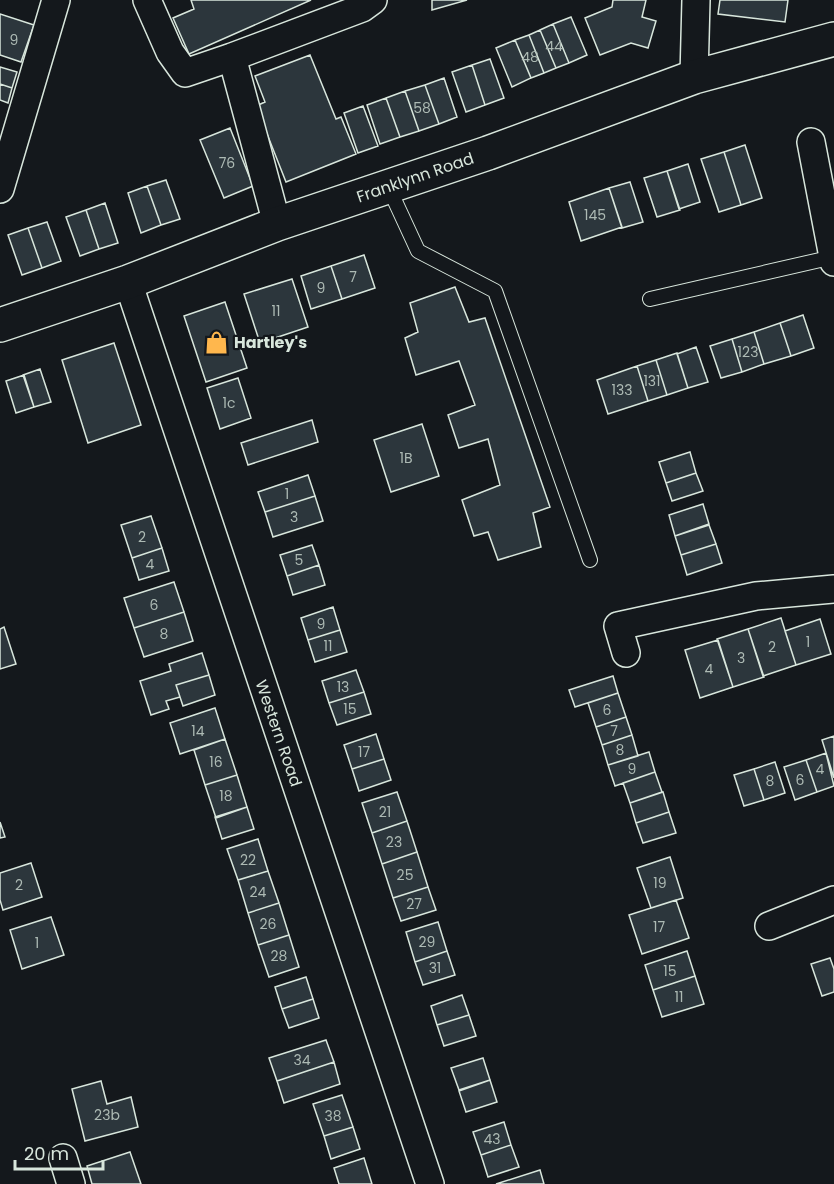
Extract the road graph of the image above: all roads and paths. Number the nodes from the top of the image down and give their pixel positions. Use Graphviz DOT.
graph roads {
  1 [pos="56,0"];
  2 [pos="147,0"];
  3 [pos="373,0"];
  4 [pos="696,0"];
  5 [pos="834,39"];
  6 [pos="232,57"];
  7 [pos="694,77"];
  8 [pos="811,142"];
  9 [pos="388,186"];
  10 [pos="0,189"];
  11 [pos="277,224"];
  12 [pos="833,260"];
  13 [pos="128,282"];
  14 [pos="650,299"];
  15 [pos="0,325"];
  16 [pos="590,560"];
  17 [pos="834,589"];
  18 [pos="626,653"];
  19 [pos="834,900"];
  20 [pos="769,926"];
  21 [pos="63,1158"];
  22 [pos="71,1184"];
  23 [pos="430,1184"];
  1 -- 10 [label="street"];
  2 -- 6 [label="street"];
  3 -- 6 [label="street"];
  4 -- 7 [label="street"];
  5 -- 7 [label="main road, Franklynn Road"];
  6 -- 11 [label="street"];
  7 -- 9 [label="main road, Franklynn Road"];
  8 -- 12 [label="street"];
  9 -- 11 [label="main road, Franklynn Road"];
  9 -- 16 [label="lane"];
  11 -- 13 [label="main road, Franklynn Road"];
  12 -- 14 [label="lane"];
  13 -- 15 [label="main road, Franklynn Road"];
  13 -- 23 [label="street, Western Road"];
  17 -- 18 [label="street"];
  19 -- 20 [label="street"];
  21 -- 22 [label="street"];
}
